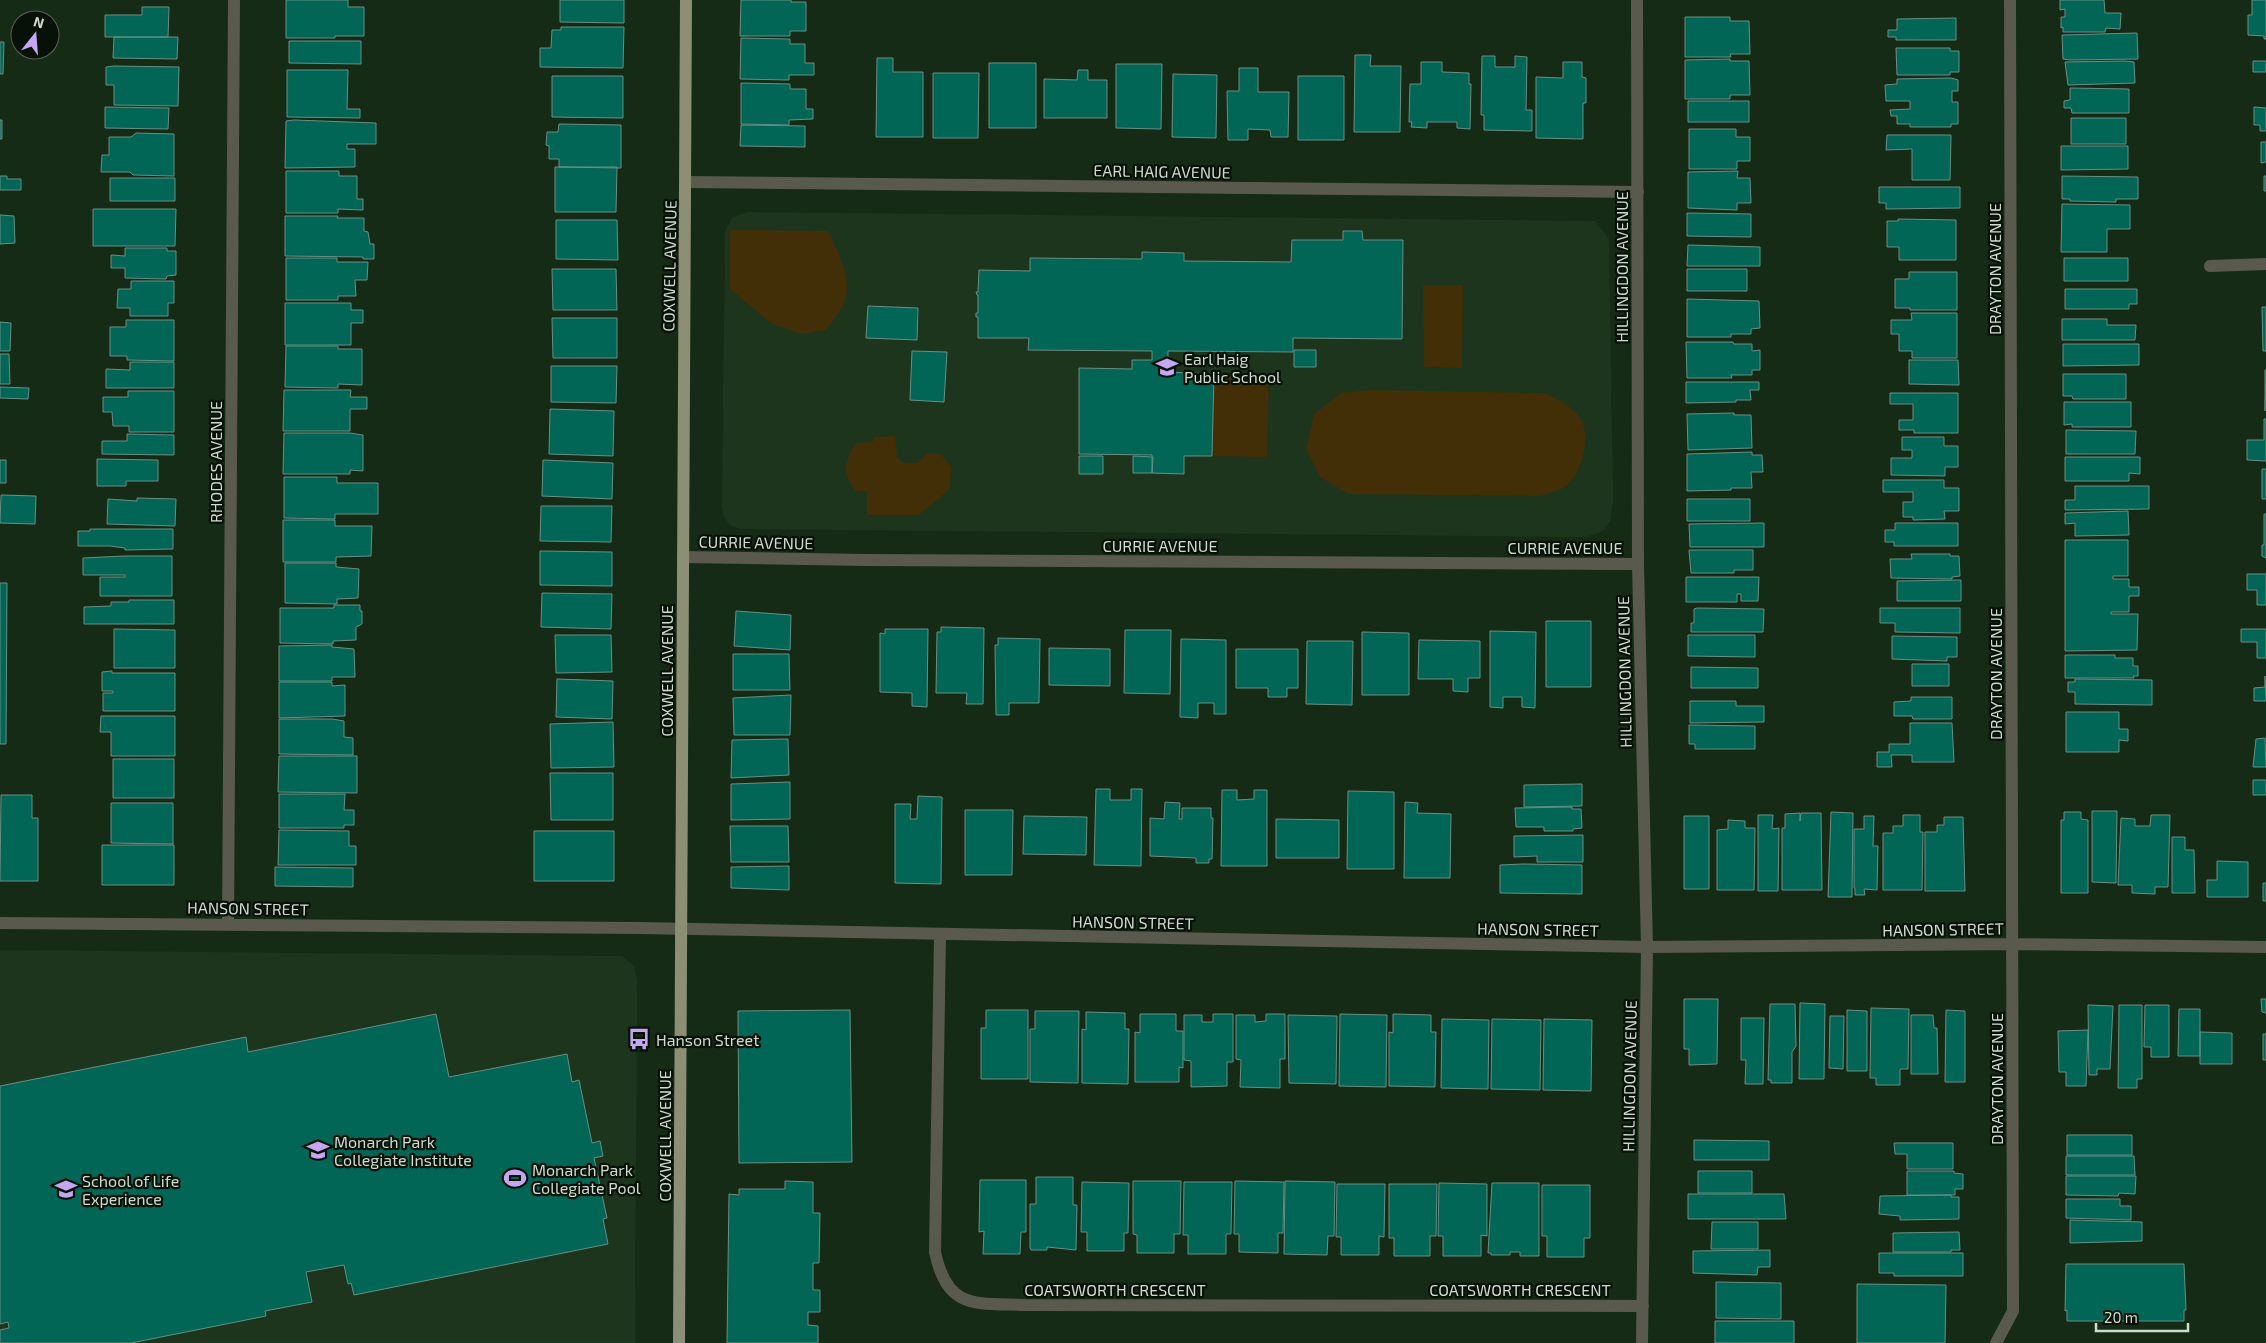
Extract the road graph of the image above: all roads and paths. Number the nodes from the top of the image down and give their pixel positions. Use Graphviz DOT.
graph roads {
  1 [pos="234,0"];
  2 [pos="686,0"];
  3 [pos="1637,0"];
  4 [pos="2010,0"];
  5 [pos="686,182"];
  6 [pos="1638,192"];
  7 [pos="2266,264"];
  8 [pos="2210,266"];
  9 [pos="683,557"];
  10 [pos="1638,564"];
  11 [pos="0,923"];
  12 [pos="228,924"];
  13 [pos="682,930"];
  14 [pos="940,935"];
  15 [pos="2012,944"];
  16 [pos="1647,947"];
  17 [pos="2266,947"];
  18 [pos="1642,1306"];
  19 [pos="679,1343"];
  20 [pos="1642,1343"];
  21 [pos="1996,1343"];
  1 -- 12 [label="street, RHODES AVENUE"];
  2 -- 5 [label="main road, COXWELL AVENUE"];
  3 -- 6 [label="street, HILLINGDON AVENUE"];
  4 -- 15 [label="street, DRAYTON AVENUE"];
  5 -- 6 [label="street, EARL HAIG AVENUE"];
  5 -- 9 [label="main road, COXWELL AVENUE"];
  6 -- 10 [label="street, HILLINGDON AVENUE"];
  7 -- 8 [label="street"];
  9 -- 10 [label="street, CURRIE AVENUE"];
  9 -- 13 [label="main road, COXWELL AVENUE"];
  10 -- 16 [label="street, HILLINGDON AVENUE"];
  11 -- 12 [label="street, HANSON STREET"];
  12 -- 13 [label="street, HANSON STREET"];
  13 -- 14 [label="street, HANSON STREET"];
  13 -- 19 [label="main road, COXWELL AVENUE"];
  14 -- 16 [label="street, HANSON STREET"];
  14 -- 18 [label="street, COATSWORTH CRESCENT"];
  15 -- 16 [label="street, HANSON STREET"];
  15 -- 17 [label="street, HANSON STREET"];
  15 -- 21 [label="street, DRAYTON AVENUE"];
  16 -- 18 [label="street, HILLINGDON AVENUE"];
  18 -- 20 [label="street, HILLINGDON AVENUE"];
}
